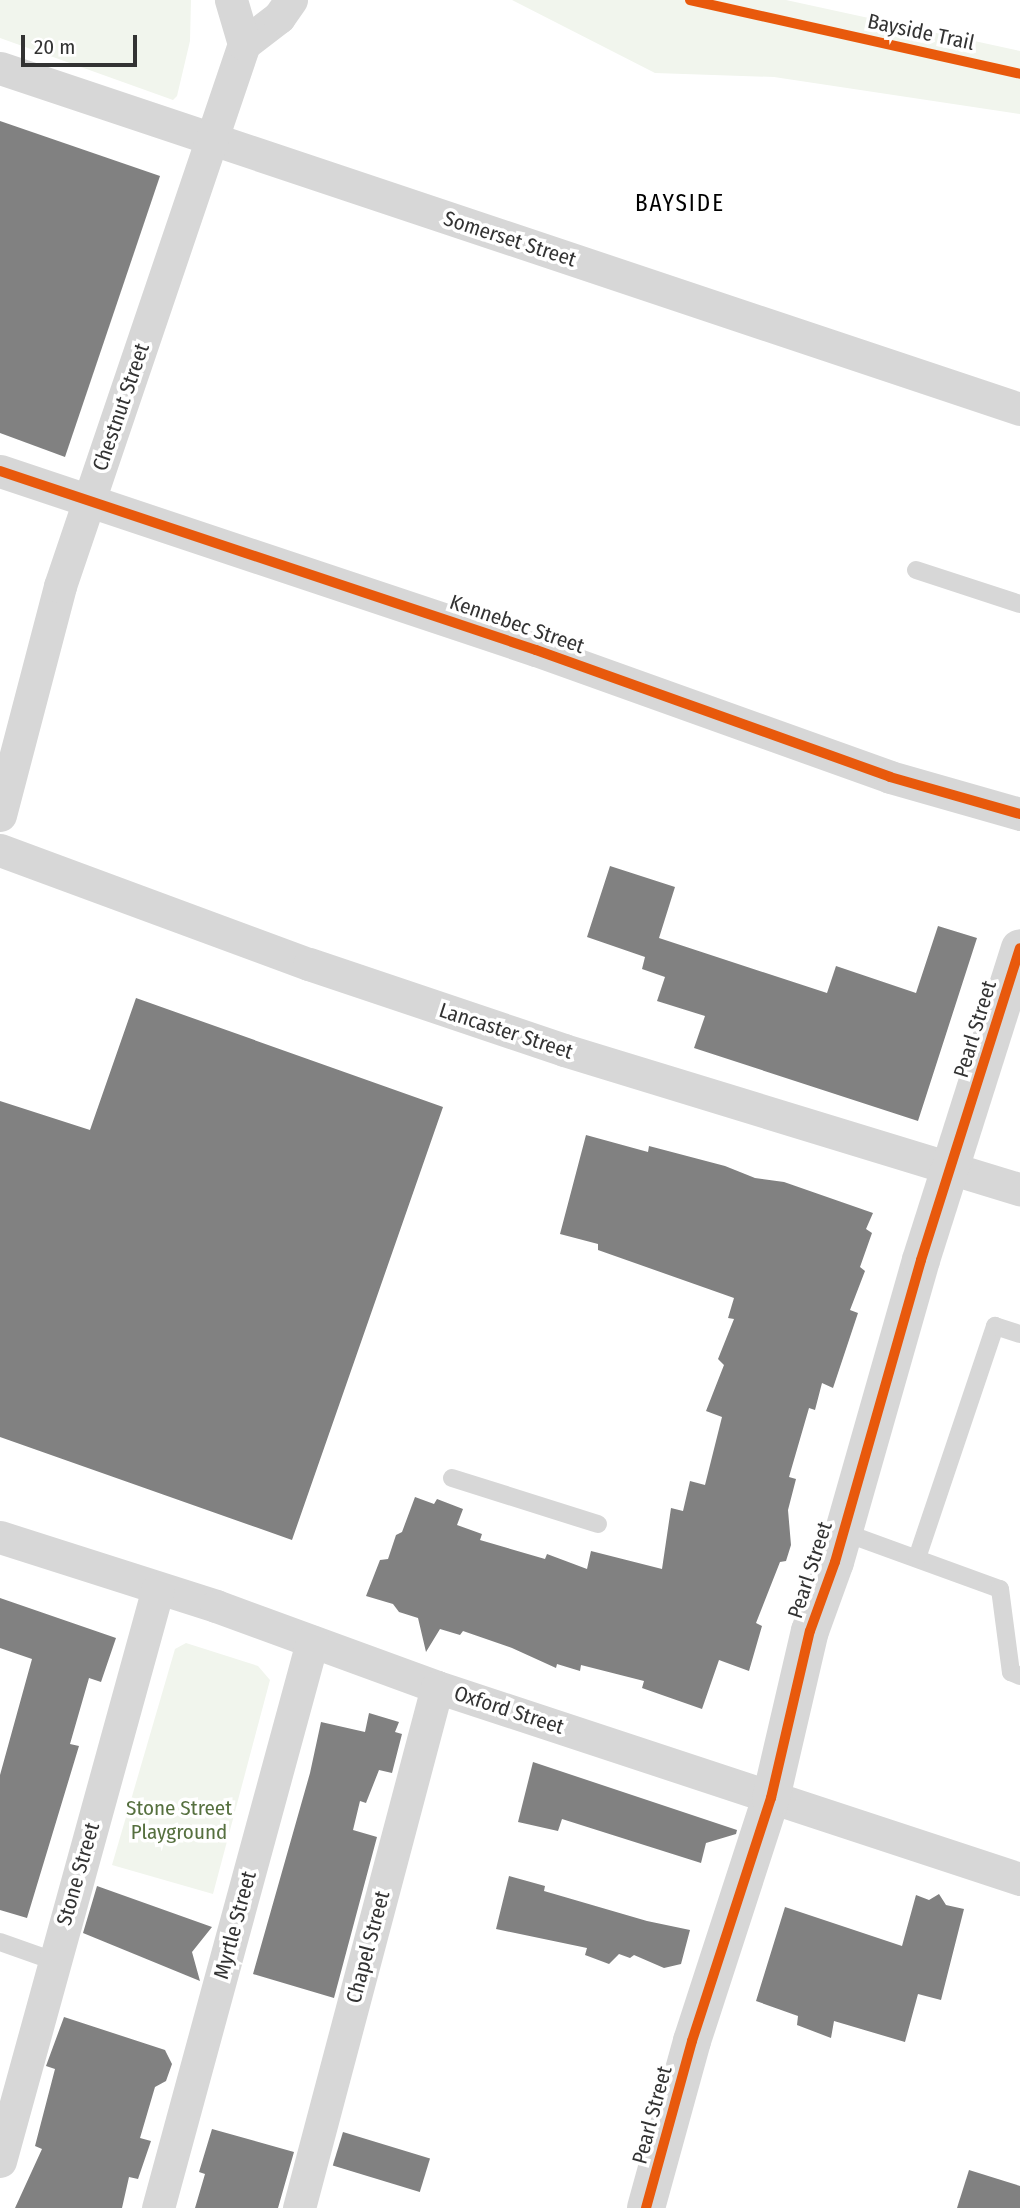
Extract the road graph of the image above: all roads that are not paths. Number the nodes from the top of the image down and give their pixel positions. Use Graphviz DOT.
graph roads {
  1 [pos="231,0"];
  2 [pos="291,0"];
  3 [pos="244,44"];
  4 [pos="0,68"];
  5 [pos="212,140"];
  6 [pos="1020,409"];
  7 [pos="0,471"];
  8 [pos="89,502"];
  9 [pos="916,570"];
  10 [pos="1020,604"];
  11 [pos="1020,814"];
  12 [pos="0,815"];
  13 [pos="0,850"];
  14 [pos="1020,947"];
  15 [pos="952,1170"];
  16 [pos="1020,1189"];
  17 [pos="1020,1335"];
  18 [pos="452,1478"];
  19 [pos="598,1524"];
  20 [pos="843,1532"];
  21 [pos="0,1536"];
  22 [pos="917,1558"];
  23 [pos="158,1588"];
  24 [pos="312,1643"];
  25 [pos="1020,1675"];
  26 [pos="437,1687"];
  27 [pos="771,1798"];
  28 [pos="1020,1879"];
  29 [pos="0,1942"];
  30 [pos="54,1961"];
  31 [pos="0,2161"];
  32 [pos="158,2208"];
  33 [pos="299,2208"];
  34 [pos="646,2208"];
  1 -- 3 [label="street"];
  2 -- 3 [label="street"];
  3 -- 5 [label="street, Chestnut Street"];
  4 -- 5 [label="street, Somerset Street"];
  5 -- 6 [label="street, Somerset Street"];
  5 -- 8 [label="street, Chestnut Street"];
  7 -- 8 [label="street, Kennebec Street"];
  8 -- 11 [label="street, Kennebec Street"];
  8 -- 12 [label="street, Chestnut Street"];
  9 -- 10 [label="lane"];
  13 -- 15 [label="street, Lancaster Street"];
  14 -- 15 [label="street, Pearl Street"];
  15 -- 16 [label="street, Lancaster Street"];
  15 -- 20 [label="street, Pearl Street"];
  17 -- 22 [label="lane"];
  18 -- 19 [label="lane"];
  20 -- 22 [label="lane"];
  20 -- 27 [label="street, Pearl Street"];
  21 -- 23 [label="street, Oxford Street"];
  22 -- 25 [label="lane"];
  23 -- 24 [label="street, Oxford Street"];
  23 -- 30 [label="street, Stone Street"];
  24 -- 26 [label="street, Oxford Street"];
  24 -- 32 [label="street, Myrtle Street"];
  26 -- 27 [label="street, Oxford Street"];
  26 -- 33 [label="street, Chapel Street"];
  27 -- 28 [label="street, Oxford Street"];
  27 -- 34 [label="street, Pearl Street"];
  29 -- 30 [label="lane"];
  30 -- 31 [label="street, Stone Street"];
}
